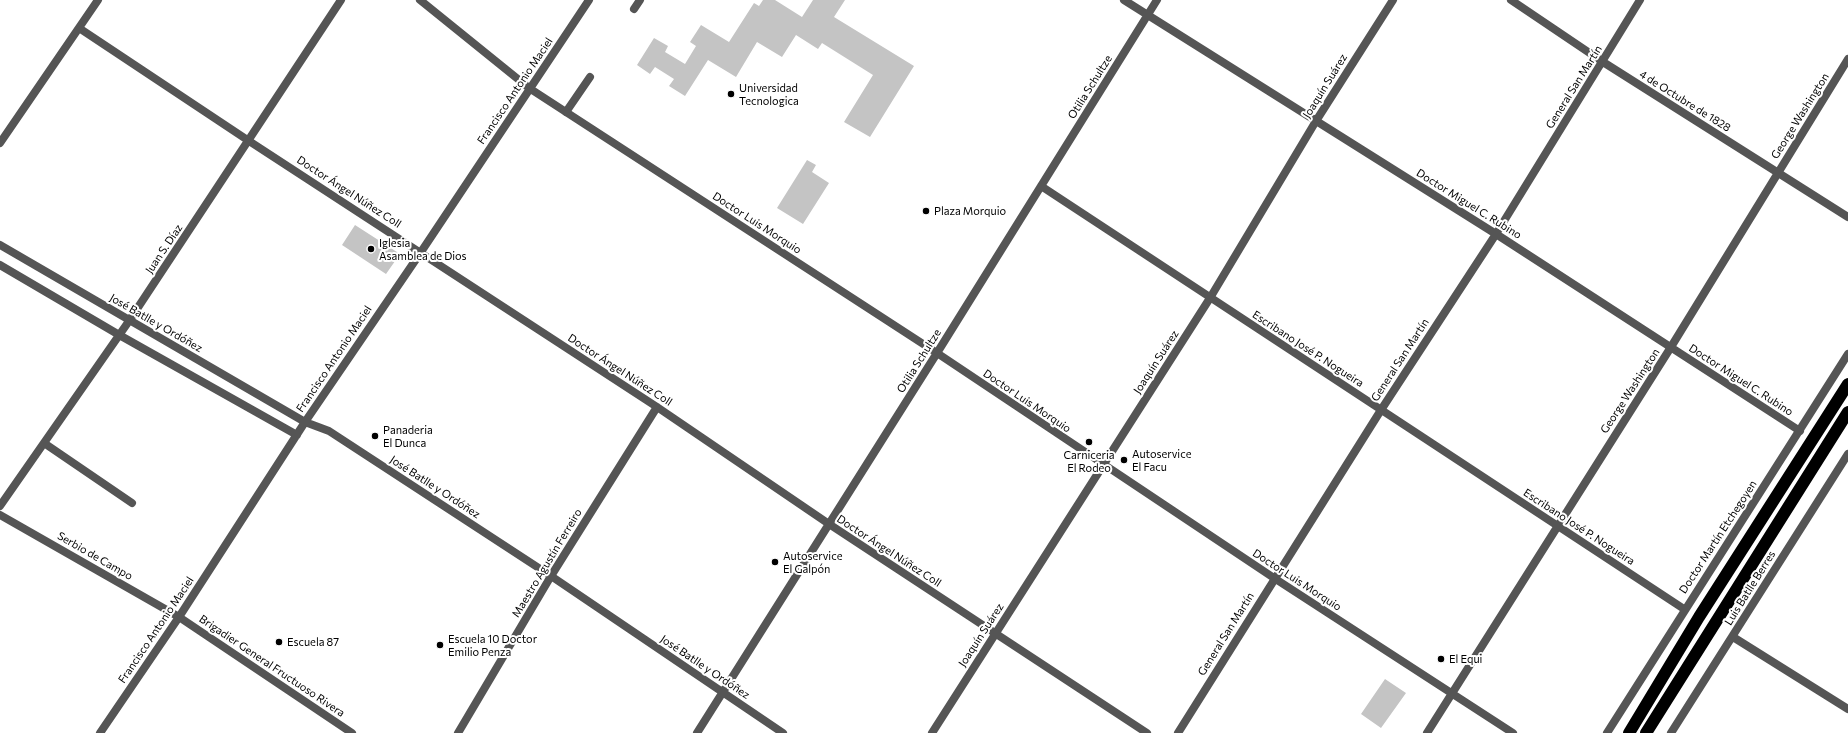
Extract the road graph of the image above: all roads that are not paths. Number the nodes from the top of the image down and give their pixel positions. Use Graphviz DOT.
graph roads {
  1 [pos="98,0"];
  2 [pos="341,0"];
  3 [pos="420,0"];
  4 [pos="589,0"];
  5 [pos="640,0"];
  6 [pos="1124,0"];
  7 [pos="1157,0"];
  8 [pos="1393,0"];
  9 [pos="1512,0"];
  10 [pos="1640,0"];
  11 [pos="634,9"];
  12 [pos="1147,15"];
  13 [pos="79,28"];
  14 [pos="1848,59"];
  15 [pos="1603,62"];
  16 [pos="590,77"];
  17 [pos="529,88"];
  18 [pos="566,112"];
  19 [pos="1316,121"];
  20 [pos="249,141"];
  21 [pos="0,143"];
  22 [pos="1778,173"];
  23 [pos="1041,186"];
  24 [pos="1848,217"];
  25 [pos="1496,234"];
  26 [pos="0,245"];
  27 [pos="421,252"];
  28 [pos="0,265"];
  29 [pos="1210,298"];
  30 [pos="130,321"];
  31 [pos="1671,347"];
  32 [pos="937,353"];
  33 [pos="1848,354"];
  34 [pos="1848,384"];
  35 [pos="657,407"];
  36 [pos="1381,410"];
  37 [pos="1848,412"];
  38 [pos="305,422"];
  39 [pos="1800,431"];
  40 [pos="297,435"];
  41 [pos="44,443"];
  42 [pos="1848,454"];
  43 [pos="1846,464"];
  44 [pos="1103,465"];
  45 [pos="132,503"];
  46 [pos="0,506"];
  47 [pos="0,515"];
  48 [pos="829,524"];
  49 [pos="1557,525"];
  50 [pos="551,576"];
  51 [pos="1274,578"];
  52 [pos="1684,609"];
  53 [pos="179,617"];
  54 [pos="995,634"];
  55 [pos="1733,637"];
  56 [pos="722,691"];
  57 [pos="1452,694"];
  58 [pos="1848,709"];
  59 [pos="100,733"];
  60 [pos="352,733"];
  61 [pos="458,733"];
  62 [pos="697,733"];
  63 [pos="783,733"];
  64 [pos="932,733"];
  65 [pos="1147,733"];
  66 [pos="1178,733"];
  67 [pos="1427,733"];
  68 [pos="1513,733"];
  69 [pos="1607,733"];
  70 [pos="1629,733"];
  71 [pos="1646,733"];
  72 [pos="1671,733"];
  1 -- 13 [label="street"];
  2 -- 20 [label="street, Juan S. Díaz"];
  3 -- 17 [label="street, Doctor Luis Morquio"];
  4 -- 17 [label="street, Francisco Antonio Maciel"];
  5 -- 11 [label="street"];
  6 -- 12 [label="street, Doctor Miguel C. Rubino"];
  7 -- 12 [label="street, Otilia Schultze"];
  8 -- 19 [label="street, Joaquín Suárez"];
  9 -- 15 [label="street, 4 de Octubre de 1828"];
  10 -- 15 [label="street, General San Martín"];
  12 -- 19 [label="street, Doctor Miguel C. Rubino"];
  12 -- 23 [label="street, Otilia Schultze"];
  13 -- 20 [label="street, Doctor Ángel Núñez Coll"];
  13 -- 21 [label="street"];
  14 -- 22 [label="street, George Washington"];
  15 -- 22 [label="street, 4 de Octubre de 1828"];
  15 -- 25 [label="street, General San Martín"];
  16 -- 18 [label="street"];
  17 -- 18 [label="street, Doctor Luis Morquio"];
  17 -- 27 [label="street, Francisco Antonio Maciel"];
  18 -- 32 [label="street, Doctor Luis Morquio"];
  19 -- 25 [label="street, Doctor Miguel C. Rubino"];
  19 -- 29 [label="street, Joaquín Suárez"];
  20 -- 27 [label="street, Doctor Ángel Núñez Coll"];
  20 -- 30 [label="street, Juan S. Díaz"];
  22 -- 24 [label="street, 4 de Octubre de 1828"];
  22 -- 31 [label="street, George Washington"];
  23 -- 29 [label="street, Escribano José P. Nogueira"];
  23 -- 32 [label="street, Otilia Schultze"];
  25 -- 31 [label="street, Doctor Miguel C. Rubino"];
  25 -- 36 [label="street, General San Martín"];
  26 -- 30 [label="street, José Batlle y Ordóñez"];
  27 -- 35 [label="street, Doctor Ángel Núñez Coll"];
  27 -- 38 [label="street, Francisco Antonio Maciel"];
  28 -- 40 [label="street"];
  29 -- 36 [label="street, Escribano José P. Nogueira"];
  29 -- 44 [label="street, Joaquín Suárez"];
  30 -- 38 [label="street, José Batlle y Ordóñez"];
  30 -- 41 [label="street, Juan S. Díaz"];
  31 -- 39 [label="street, Doctor Miguel C. Rubino"];
  31 -- 49 [label="street, George Washington"];
  32 -- 44 [label="street, Doctor Luis Morquio"];
  32 -- 48 [label="street, Otilia Schultze"];
  33 -- 39 [label="street, Doctor Martín Etchegoyen"];
  34 -- 70 [label="highway"];
  35 -- 48 [label="street, Doctor Ángel Núñez Coll"];
  35 -- 50 [label="street, Maestro Agustín Ferreiro"];
  36 -- 49 [label="street, Escribano José P. Nogueira"];
  36 -- 51 [label="street, General San Martín"];
  37 -- 71 [label="highway"];
  38 -- 40 [label="street, Francisco Antonio Maciel"];
  38 -- 50 [label="street, José Batlle y Ordóñez"];
  39 -- 52 [label="street, Doctor Martín Etchegoyen"];
  40 -- 53 [label="street, Francisco Antonio Maciel"];
  41 -- 45 [label="street"];
  41 -- 46 [label="street, Juan S. Díaz"];
  42 -- 43 [label="street, Luis Batlle Berres"];
  43 -- 55 [label="street, Luis Batlle Berres"];
  44 -- 51 [label="street, Doctor Luis Morquio"];
  44 -- 54 [label="street, Joaquín Suárez"];
  47 -- 53 [label="street, Serbio de Campo"];
  48 -- 54 [label="street, Doctor Ángel Núñez Coll"];
  48 -- 56 [label="street, Otilia Schultze"];
  49 -- 52 [label="street, Escribano José P. Nogueira"];
  49 -- 57 [label="street, George Washington"];
  50 -- 56 [label="street, José Batlle y Ordóñez"];
  50 -- 61 [label="street, Maestro Agustín Ferreiro"];
  51 -- 57 [label="street, Doctor Luis Morquio"];
  51 -- 66 [label="street, General San Martín"];
  52 -- 69 [label="street, Doctor Martín Etchegoyen"];
  53 -- 59 [label="street, Francisco Antonio Maciel"];
  53 -- 60 [label="street, Brigadier General Fructuoso Rivera"];
  54 -- 64 [label="street, Joaquín Suárez"];
  54 -- 65 [label="street, Doctor Ángel Núñez Coll"];
  55 -- 58 [label="street"];
  55 -- 72 [label="street, Luis Batlle Berres"];
  56 -- 62 [label="street, Otilia Schultze"];
  56 -- 63 [label="street, José Batlle y Ordóñez"];
  57 -- 67 [label="street, George Washington"];
  57 -- 68 [label="street, Doctor Luis Morquio"];
}
